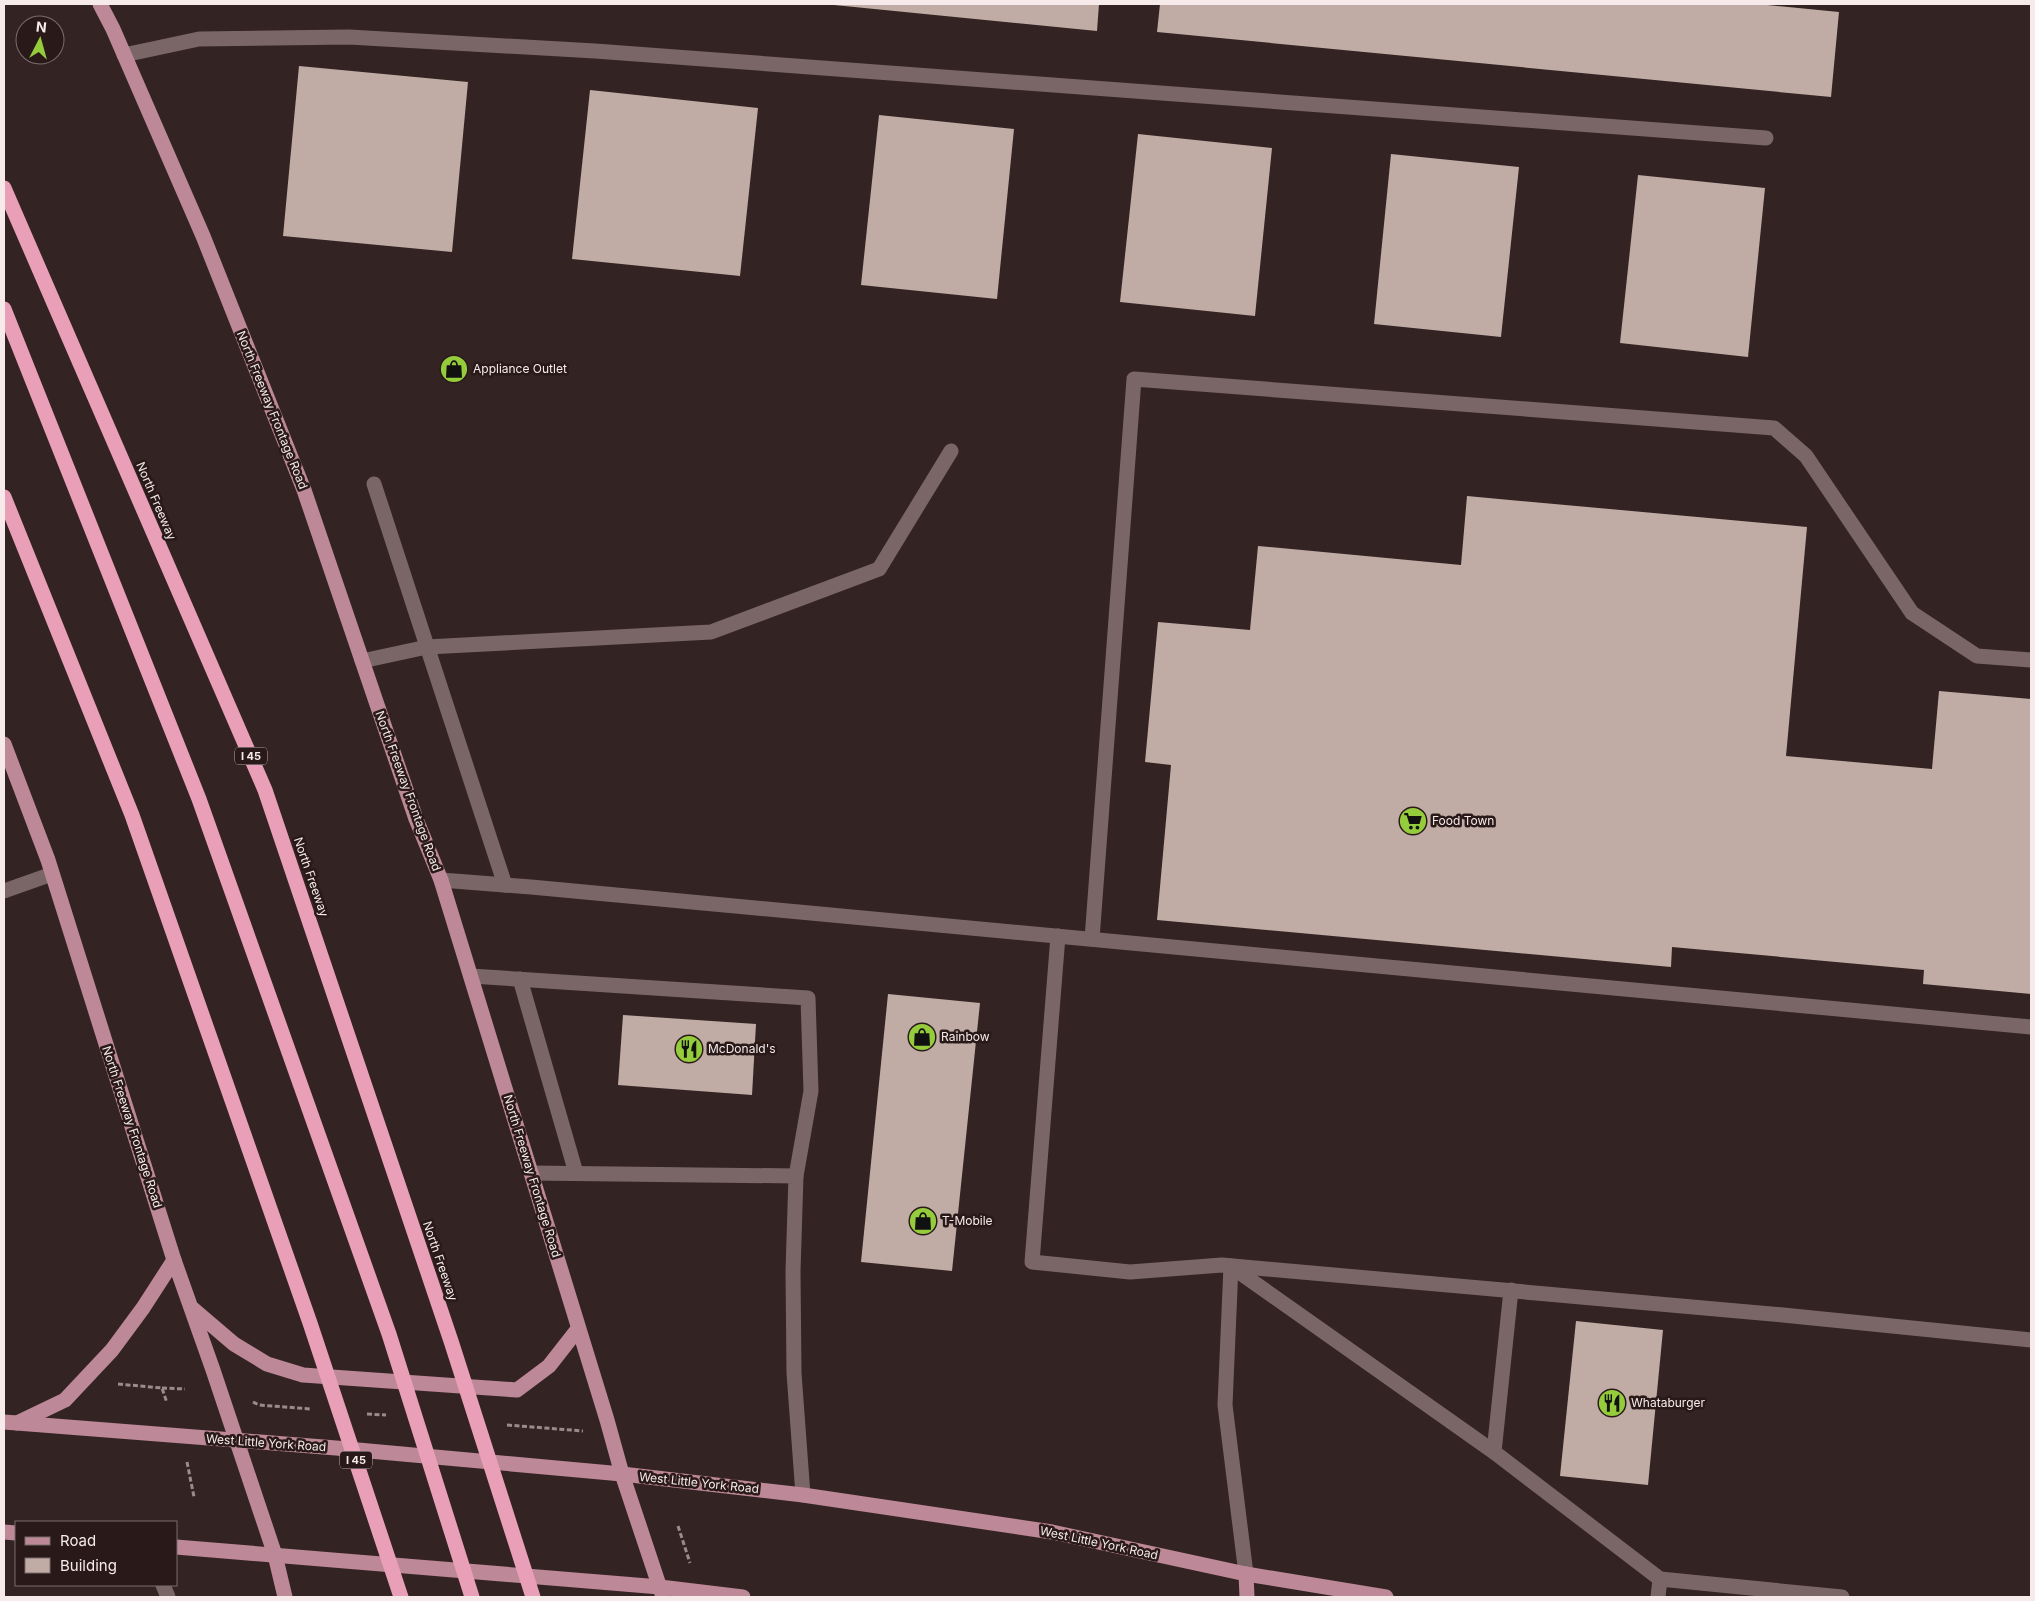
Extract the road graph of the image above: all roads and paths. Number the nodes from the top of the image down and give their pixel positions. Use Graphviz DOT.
graph roads {
  1 [pos="100,4"];
  2 [pos="124,55"];
  3 [pos="1766,138"];
  4 [pos="4,188"];
  5 [pos="4,309"];
  6 [pos="951,451"];
  7 [pos="374,484"];
  8 [pos="4,497"];
  9 [pos="427,647"];
  10 [pos="2031,660"];
  11 [pos="362,661"];
  12 [pos="4,744"];
  13 [pos="52,874"];
  14 [pos="441,880"];
  15 [pos="505,885"];
  16 [pos="4,891"];
  17 [pos="1058,936"];
  18 [pos="1092,939"];
  19 [pos="471,976"];
  20 [pos="520,979"];
  21 [pos="2031,1027"];
  22 [pos="531,1173"];
  23 [pos="576,1173"];
  24 [pos="796,1176"];
  25 [pos="174,1260"];
  26 [pos="1231,1266"];
  27 [pos="1511,1290"];
  28 [pos="192,1308"];
  29 [pos="578,1329"];
  30 [pos="2031,1340"];
  31 [pos="114,1384"];
  32 [pos="162,1388"];
  33 [pos="185,1389"];
  34 [pos="167,1403"];
  35 [pos="10,1423"];
  36 [pos="237,1440"];
  37 [pos="1494,1452"];
  38 [pos="187,1462"];
  39 [pos="622,1474"];
  40 [pos="803,1494"];
  41 [pos="194,1497"];
  42 [pos="678,1526"];
  43 [pos="178,1546"];
  44 [pos="274,1555"];
  45 [pos="690,1563"];
  46 [pos="1246,1574"];
  47 [pos="1660,1579"];
  48 [pos="661,1592"];
  49 [pos="285,1597"];
  50 [pos="402,1597"];
  51 [pos="472,1597"];
  52 [pos="532,1597"];
  53 [pos="743,1597"];
  54 [pos="1246,1597"];
  55 [pos="1386,1597"];
  56 [pos="1658,1597"];
  57 [pos="1842,1597"];
  58 [pos="1847,1597"];
  1 -- 2 [label="main road, North Freeway Frontage Road"];
  2 -- 3 [label="lane"];
  2 -- 11 [label="main road, North Freeway Frontage Road"];
  4 -- 52 [label="highway, North Freeway / I 45"];
  5 -- 51 [label="highway"];
  6 -- 9 [label="lane"];
  7 -- 9 [label="lane"];
  8 -- 50 [label="highway, I 45"];
  9 -- 11 [label="lane"];
  9 -- 15 [label="lane"];
  10 -- 18 [label="lane"];
  11 -- 14 [label="main road, North Freeway Frontage Road"];
  12 -- 13 [label="main road, North Freeway Frontage Road"];
  13 -- 16 [label="lane"];
  13 -- 25 [label="main road, North Freeway Frontage Road"];
  14 -- 15 [label="lane"];
  14 -- 19 [label="main road, North Freeway Frontage Road"];
  15 -- 17 [label="lane"];
  17 -- 18 [label="lane"];
  17 -- 26 [label="lane"];
  18 -- 21 [label="lane"];
  19 -- 20 [label="lane"];
  19 -- 22 [label="main road, North Freeway Frontage Road"];
  20 -- 23 [label="lane"];
  20 -- 24 [label="lane"];
  22 -- 23 [label="lane"];
  22 -- 29 [label="main road, North Freeway Frontage Road"];
  23 -- 24 [label="lane"];
  24 -- 40 [label="lane"];
  25 -- 28 [label="main road, North Freeway Frontage Road"];
  25 -- 35 [label="main road"];
  26 -- 27 [label="lane"];
  26 -- 37 [label="lane"];
  26 -- 46 [label="lane"];
  27 -- 30 [label="lane"];
  27 -- 37 [label="lane"];
  28 -- 29 [label="main road"];
  28 -- 36 [label="main road, North Freeway Frontage Road"];
  29 -- 39 [label="main road, North Freeway Frontage Road"];
  31 -- 32 [label="path"];
  32 -- 33 [label="path"];
  32 -- 34 [label="path"];
  35 -- 36 [label="main road, West Little York Road"];
  36 -- 39 [label="main road, West Little York Road"];
  36 -- 44 [label="main road, North Freeway Frontage Road"];
  37 -- 47 [label="lane"];
  38 -- 41 [label="path"];
  39 -- 40 [label="main road, West Little York Road"];
  39 -- 48 [label="main road, North Freeway Frontage Road"];
  40 -- 46 [label="main road, West Little York Road"];
  42 -- 45 [label="path"];
  43 -- 44 [label="main road"];
  44 -- 48 [label="main road"];
  44 -- 49 [label="main road, North Freeway Frontage Road"];
  46 -- 54 [label="main road"];
  46 -- 55 [label="main road, West Little York Road"];
  47 -- 56 [label="lane"];
  47 -- 57 [label="lane"];
  48 -- 53 [label="main road"];
  57 -- 58 [label="lane"];
}
